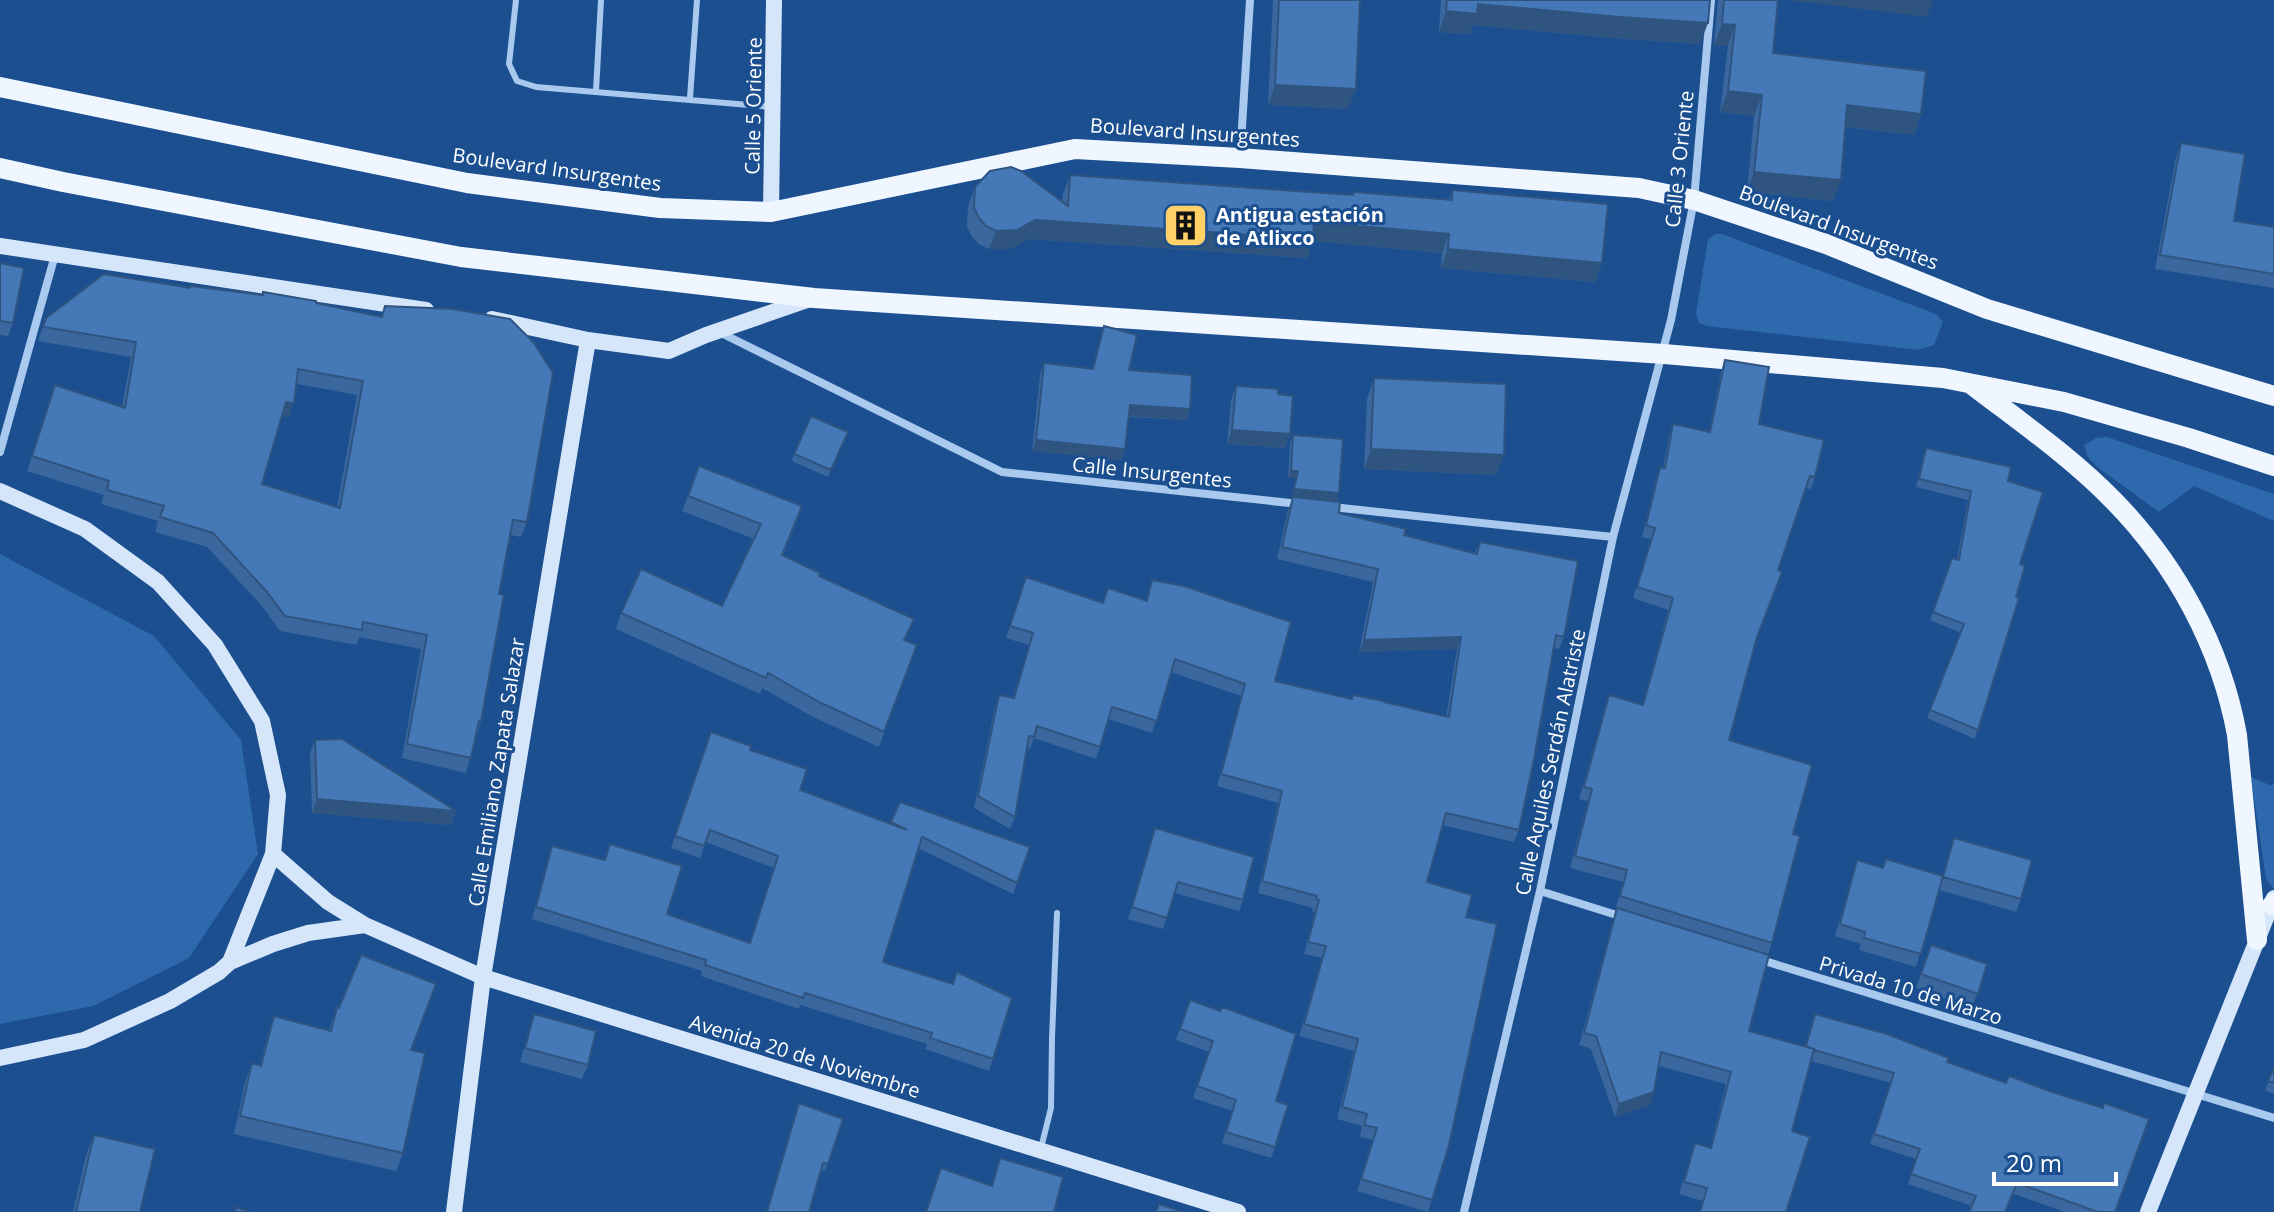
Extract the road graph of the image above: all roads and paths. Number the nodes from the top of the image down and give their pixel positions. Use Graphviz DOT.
graph roads {
  1 [pos="516,0"];
  2 [pos="601,0"];
  3 [pos="697,0"];
  4 [pos="774,0"];
  5 [pos="1250,0"];
  6 [pos="1711,0"];
  7 [pos="0,87"];
  8 [pos="596,91"];
  9 [pos="690,98"];
  10 [pos="772,107"];
  11 [pos="1240,158"];
  12 [pos="0,168"];
  13 [pos="1694,200"];
  14 [pos="771,212"];
  15 [pos="0,246"];
  16 [pos="55,255"];
  17 [pos="814,298"];
  18 [pos="444,312"];
  19 [pos="475,317"];
  20 [pos="1671,320"];
  21 [pos="718,331"];
  22 [pos="588,340"];
  23 [pos="1664,354"];
  24 [pos="1967,382"];
  25 [pos="2274,396"];
  26 [pos="0,452"];
  27 [pos="2274,466"];
  28 [pos="0,491"];
  29 [pos="1613,537"];
  30 [pos="273,854"];
  31 [pos="1540,891"];
  32 [pos="2273,902"];
  33 [pos="1057,913"];
  34 [pos="1631,920"];
  35 [pos="365,925"];
  36 [pos="2257,940"];
  37 [pos="1753,957"];
  38 [pos="230,962"];
  39 [pos="483,977"];
  40 [pos="0,1058"];
  41 [pos="2194,1094"];
  42 [pos="2274,1118"];
  43 [pos="1040,1150"];
  44 [pos="454,1212"];
  45 [pos="1238,1212"];
  46 [pos="1464,1212"];
  47 [pos="2148,1212"];
  1 -- 8 [label="lane"];
  2 -- 8 [label="lane"];
  3 -- 9 [label="lane"];
  4 -- 10 [label="street, Calle 5 Oriente"];
  5 -- 11 [label="street"];
  6 -- 13 [label="street, Calle 3 Oriente"];
  7 -- 14 [label="main road, Boulevard Insurgentes"];
  8 -- 9 [label="lane"];
  9 -- 10 [label="lane"];
  10 -- 14 [label="street, Calle 5 Oriente"];
  11 -- 13 [label="main road, Boulevard Insurgentes"];
  11 -- 14 [label="main road, Boulevard Insurgentes"];
  12 -- 17 [label="main road"];
  13 -- 20 [label="street, Calle 3 Oriente"];
  13 -- 25 [label="main road, Boulevard Insurgentes"];
  15 -- 16 [label="street"];
  16 -- 18 [label="street"];
  16 -- 26 [label="street"];
  17 -- 21 [label="street"];
  17 -- 23 [label="main road"];
  19 -- 22 [label="street"];
  20 -- 23 [label="street, Calle Aquiles Serdán Alatriste"];
  21 -- 22 [label="street"];
  21 -- 29 [label="street, Calle Insurgentes"];
  22 -- 39 [label="street, Calle Emiliano Zapata Salazar"];
  23 -- 24 [label="main road"];
  23 -- 29 [label="street, Calle Aquiles Serdán Alatriste"];
  24 -- 27 [label="main road"];
  24 -- 36 [label="main road"];
  28 -- 30 [label="street"];
  29 -- 31 [label="street, Calle Aquiles Serdán Alatriste"];
  30 -- 35 [label="street, Avenida 20 de Noviembre"];
  30 -- 38 [label="street"];
  31 -- 34 [label="street"];
  31 -- 46 [label="street, Calle Aquiles Serdán Alatriste"];
  32 -- 36 [label="street"];
  33 -- 43 [label="lane"];
  35 -- 38 [label="street"];
  35 -- 39 [label="street, Avenida 20 de Noviembre"];
  36 -- 41 [label="street"];
  37 -- 41 [label="street, Privada 10 de Marzo"];
  38 -- 40 [label="street"];
  39 -- 43 [label="street, Avenida 20 de Noviembre"];
  39 -- 44 [label="street, Calle Emiliano Zapata Salazar"];
  41 -- 42 [label="street, Privada 10 de Marzo"];
  41 -- 47 [label="street"];
  43 -- 45 [label="street, Avenida 20 de Noviembre"];
}
